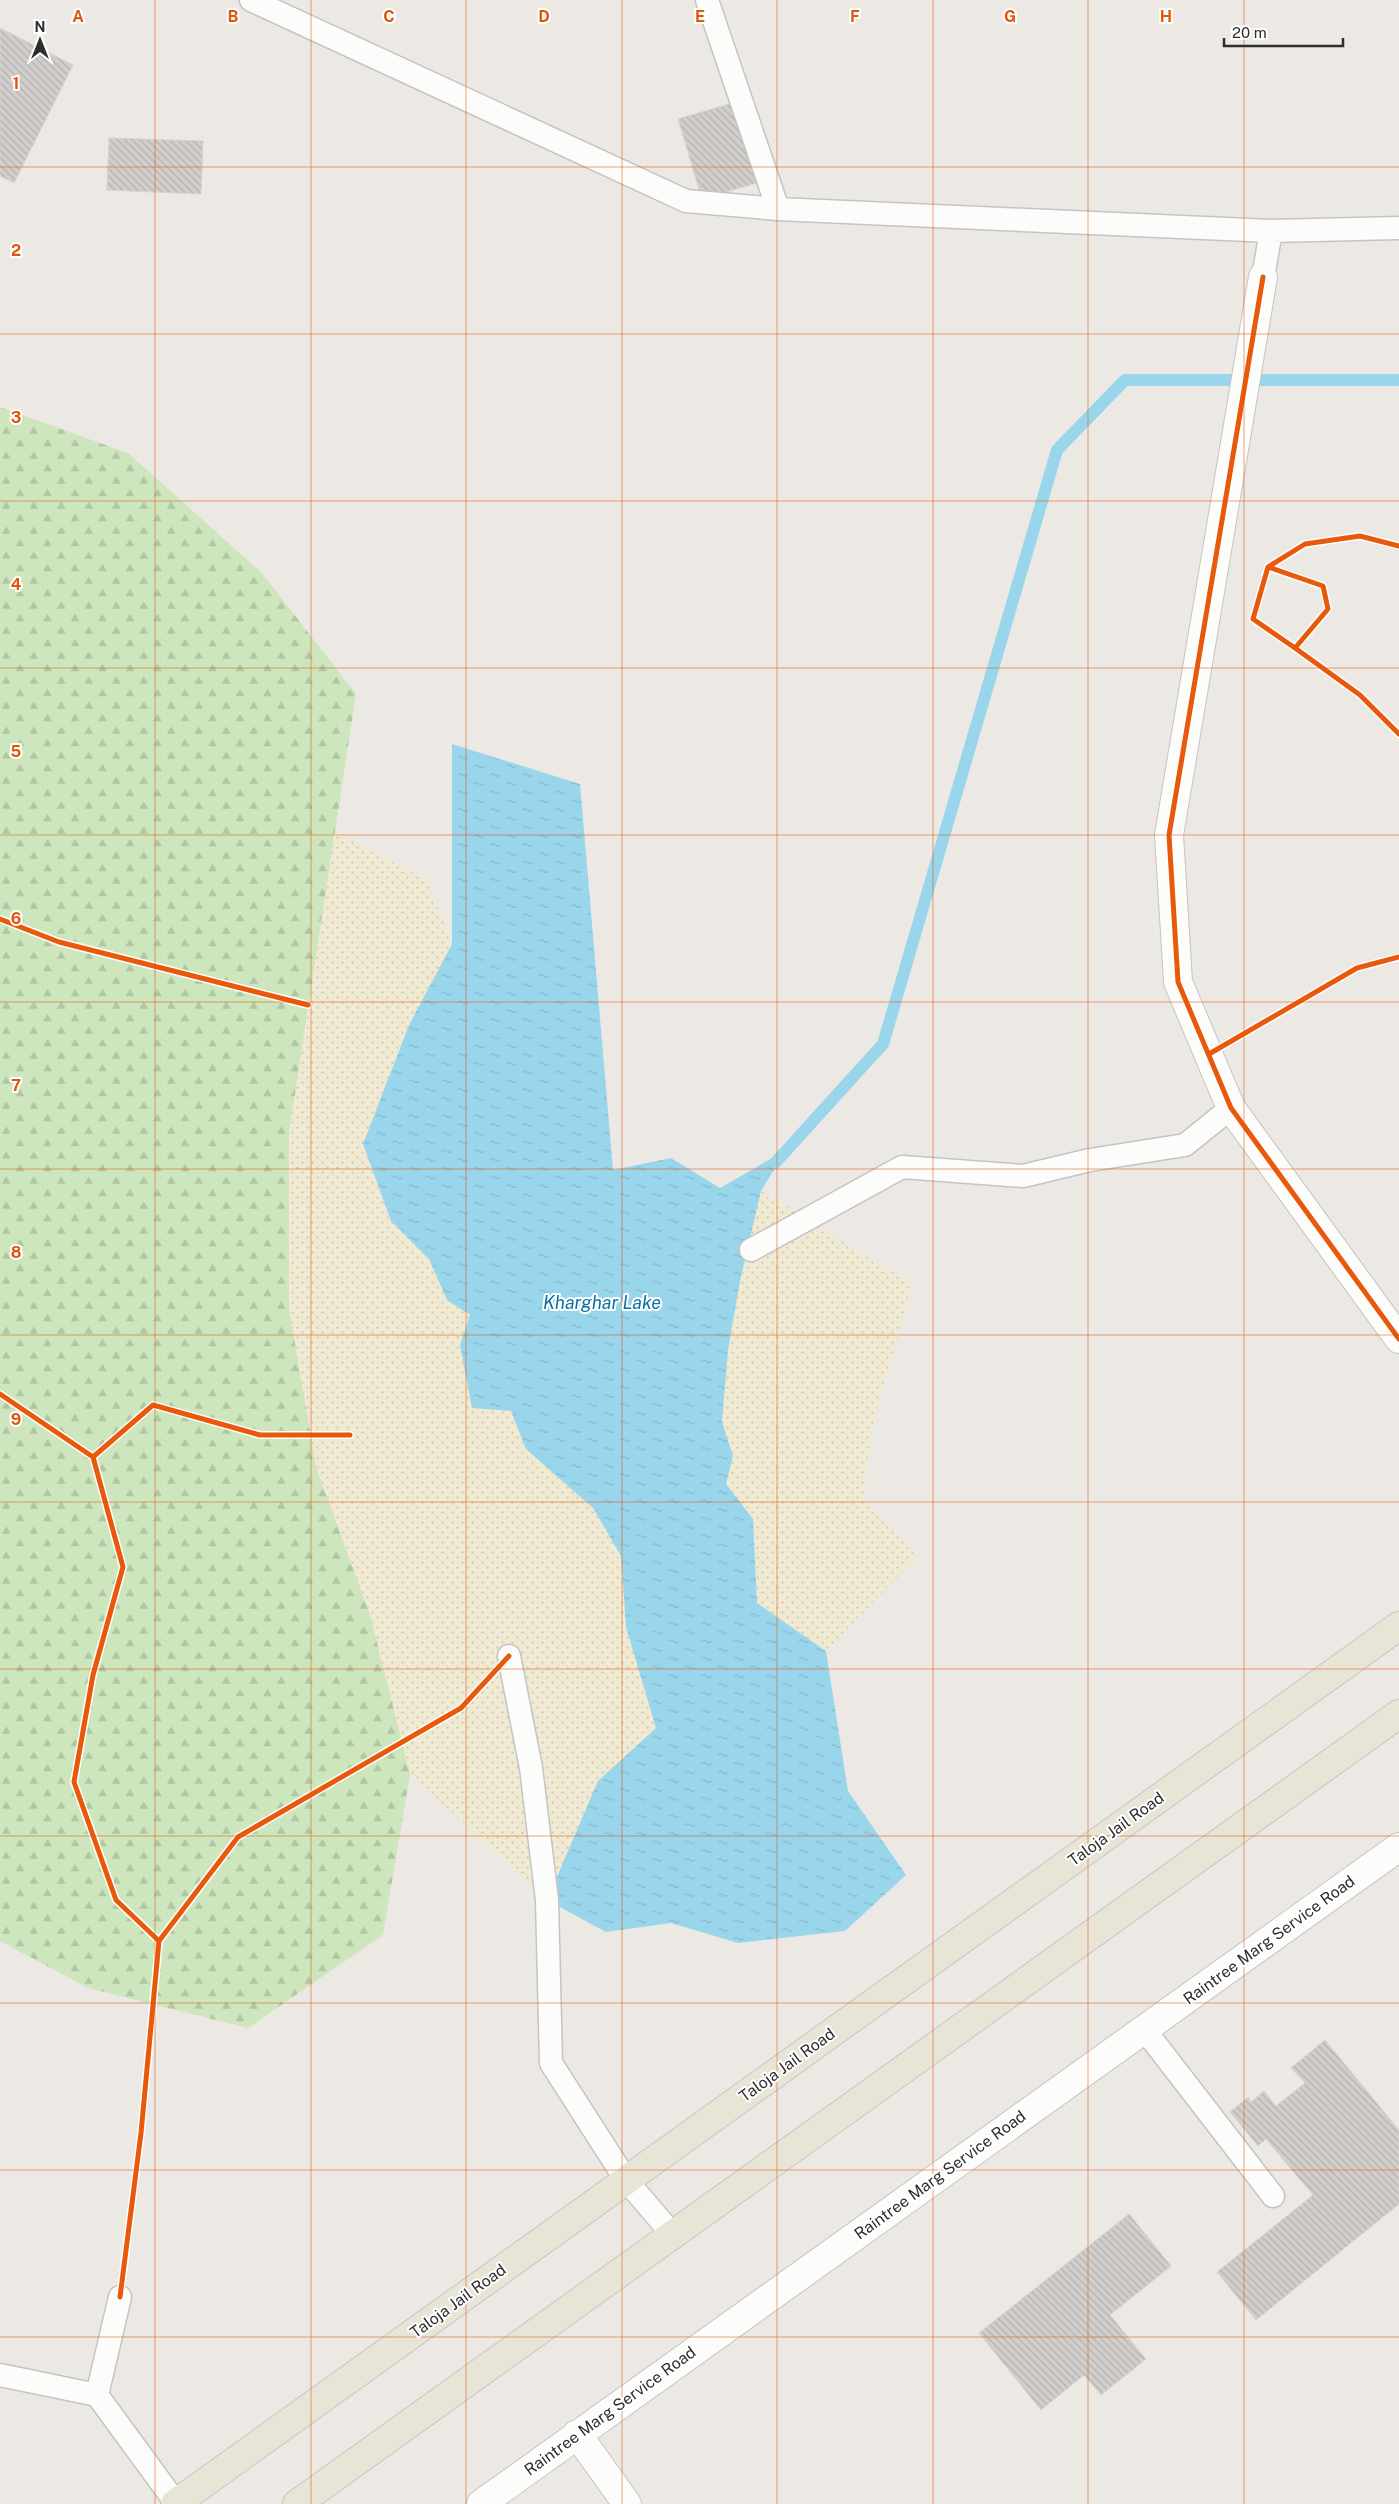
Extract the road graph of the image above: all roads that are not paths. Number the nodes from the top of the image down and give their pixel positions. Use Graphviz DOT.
graph roads {
  1 [pos="251,0"];
  2 [pos="707,0"];
  3 [pos="778,209"];
  4 [pos="1399,228"];
  5 [pos="1271,231"];
  6 [pos="1263,277"];
  7 [pos="1231,1108"];
  8 [pos="751,1250"];
  9 [pos="1399,1338"];
  10 [pos="1399,1626"];
  11 [pos="509,1656"];
  12 [pos="1399,1714"];
  13 [pos="1399,1847"];
  14 [pos="1144,2029"];
  15 [pos="626,2180"];
  16 [pos="1273,2196"];
  17 [pos="673,2235"];
  18 [pos="120,2297"];
  19 [pos="0,2375"];
  20 [pos="97,2395"];
  21 [pos="577,2434"];
  22 [pos="176,2504"];
  23 [pos="297,2504"];
  24 [pos="481,2504"];
  25 [pos="627,2504"];
  1 -- 3 [label="lane"];
  2 -- 3 [label="lane"];
  3 -- 5 [label="lane"];
  4 -- 5 [label="lane"];
  5 -- 6 [label="lane"];
  6 -- 7 [label="street"];
  7 -- 8 [label="lane"];
  7 -- 9 [label="street"];
  10 -- 15 [label="main road, Taloja Jail Road"];
  11 -- 15 [label="lane"];
  12 -- 17 [label="main road"];
  13 -- 14 [label="street, Raintree Marg Service Road"];
  14 -- 16 [label="lane"];
  14 -- 21 [label="street, Raintree Marg Service Road"];
  15 -- 17 [label="lane"];
  15 -- 22 [label="main road, Taloja Jail Road"];
  17 -- 23 [label="main road"];
  18 -- 20 [label="lane"];
  19 -- 20 [label="lane"];
  20 -- 22 [label="lane"];
  21 -- 24 [label="street, Raintree Marg Service Road"];
  21 -- 25 [label="street"];
}
